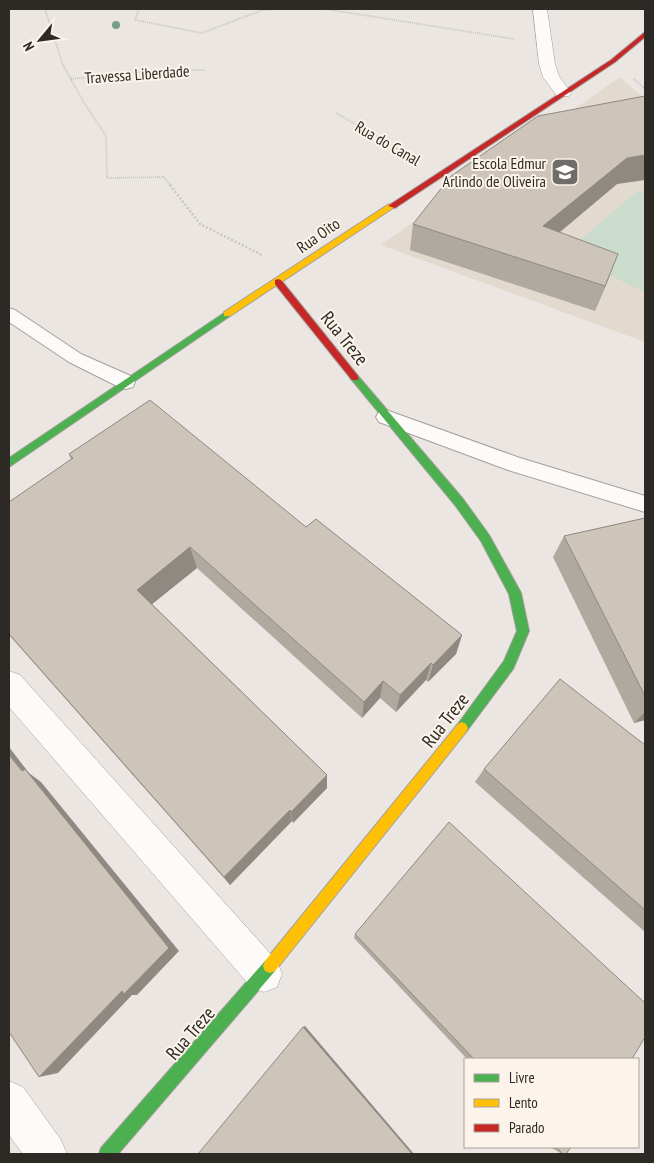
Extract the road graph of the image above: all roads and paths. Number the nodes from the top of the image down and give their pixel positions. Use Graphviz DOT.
graph roads {
  1 [pos="45,9"];
  2 [pos="139,9"];
  3 [pos="273,9"];
  4 [pos="325,9"];
  5 [pos="540,9"];
  6 [pos="645,34"];
  7 [pos="544,43"];
  8 [pos="204,70"];
  9 [pos="70,78"];
  10 [pos="564,93"];
  11 [pos="336,113"];
  12 [pos="440,173"];
  13 [pos="294,271"];
  14 [pos="278,282"];
  15 [pos="9,314"];
  16 [pos="126,382"];
  17 [pos="386,417"];
  18 [pos="9,463"];
  19 [pos="645,504"];
  20 [pos="9,685"];
  21 [pos="264,974"];
  22 [pos="9,1101"];
  23 [pos="46,1154"];
  24 [pos="107,1154"];
  1 -- 9 [label="path"];
  2 -- 3 [label="path"];
  4 -- 7 [label="path"];
  5 -- 7 [label="street"];
  6 -- 10 [label="street, Rua Oito"];
  7 -- 10 [label="street"];
  8 -- 9 [label="path, Travessa Liberdade"];
  9 -- 13 [label="path"];
  10 -- 12 [label="street, Rua Oito"];
  11 -- 12 [label="path, Rua do Canal"];
  12 -- 13 [label="street, Rua Oito"];
  13 -- 14 [label="street, Rua Oito"];
  14 -- 16 [label="street, Rua Oito"];
  14 -- 17 [label="street, Rua Treze"];
  15 -- 16 [label="lane"];
  16 -- 18 [label="street, Rua Oito"];
  17 -- 19 [label="lane"];
  17 -- 21 [label="street, Rua Treze"];
  20 -- 21 [label="street"];
  21 -- 24 [label="street, Rua Treze"];
  22 -- 23 [label="street"];
}
